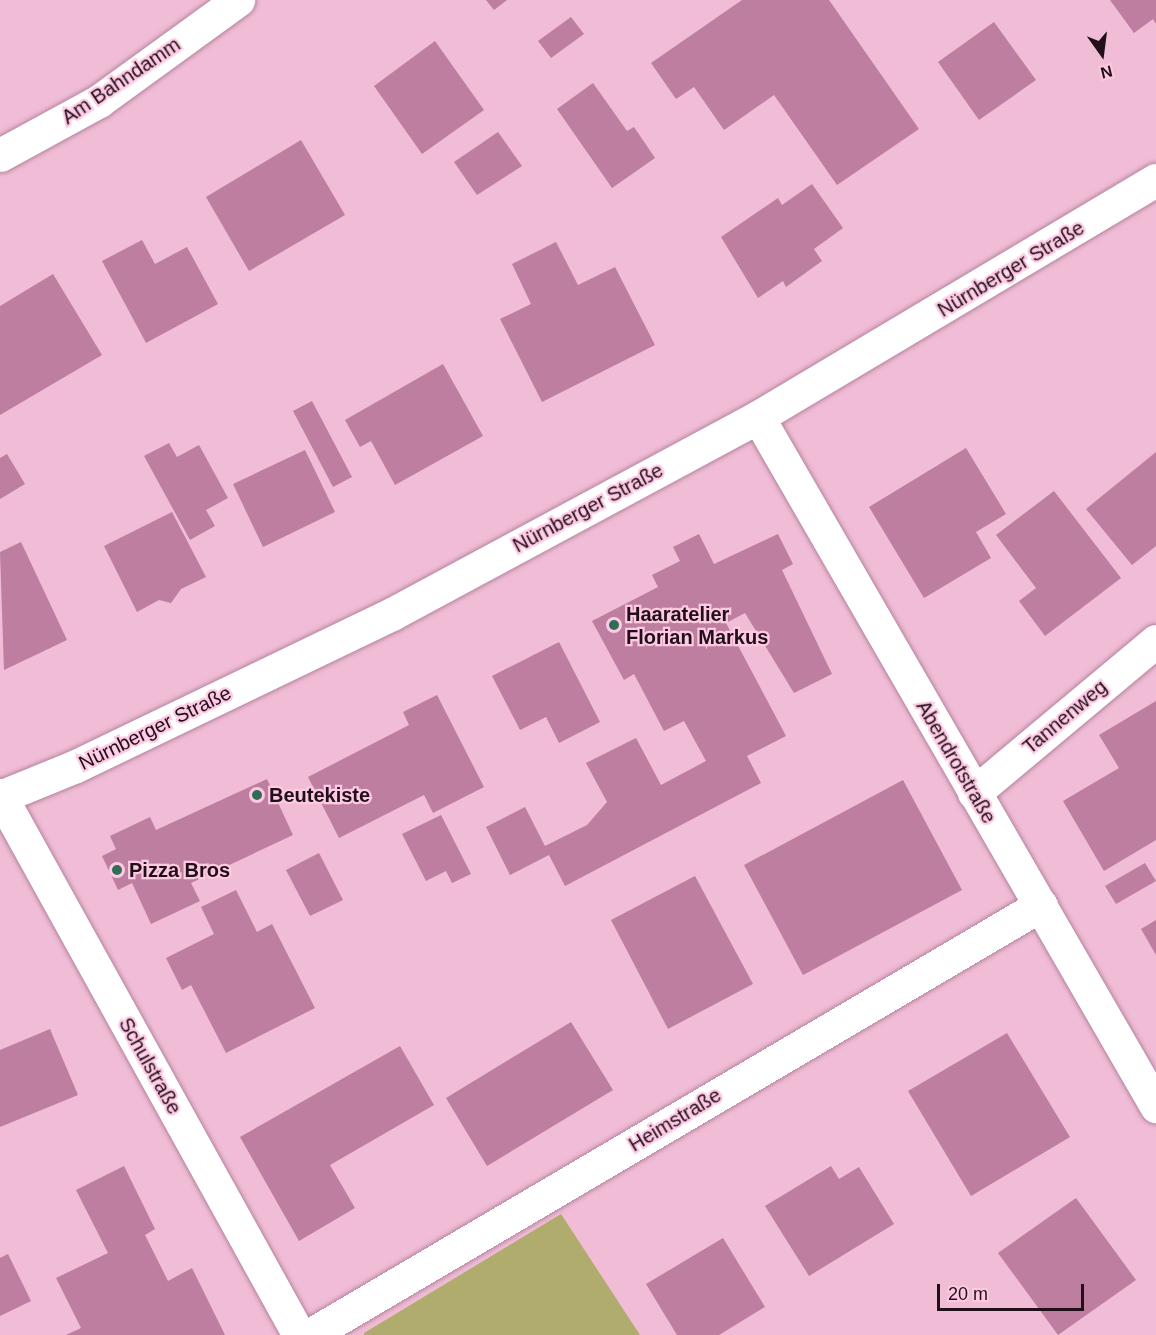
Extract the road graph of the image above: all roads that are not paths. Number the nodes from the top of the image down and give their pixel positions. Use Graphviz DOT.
graph roads {
  1 [pos="238,0"];
  2 [pos="0,155"];
  3 [pos="1156,180"];
  4 [pos="758,417"];
  5 [pos="1156,641"];
  6 [pos="974,793"];
  7 [pos="0,796"];
  8 [pos="1041,905"];
  9 [pos="1156,1106"];
  10 [pos="299,1335"];
  11 [pos="310,1335"];
  1 -- 2 [label="street, Am Bahndamm"];
  3 -- 4 [label="street, Nürnberger Straße"];
  4 -- 6 [label="street, Abendrotstraße"];
  4 -- 7 [label="street, Nürnberger Straße"];
  5 -- 6 [label="street, Tannenweg"];
  6 -- 8 [label="street, Abendrotstraße"];
  7 -- 10 [label="street, Schulstraße"];
  8 -- 9 [label="street, Abendrotstraße"];
  8 -- 11 [label="street, Heimstraße"];
}
